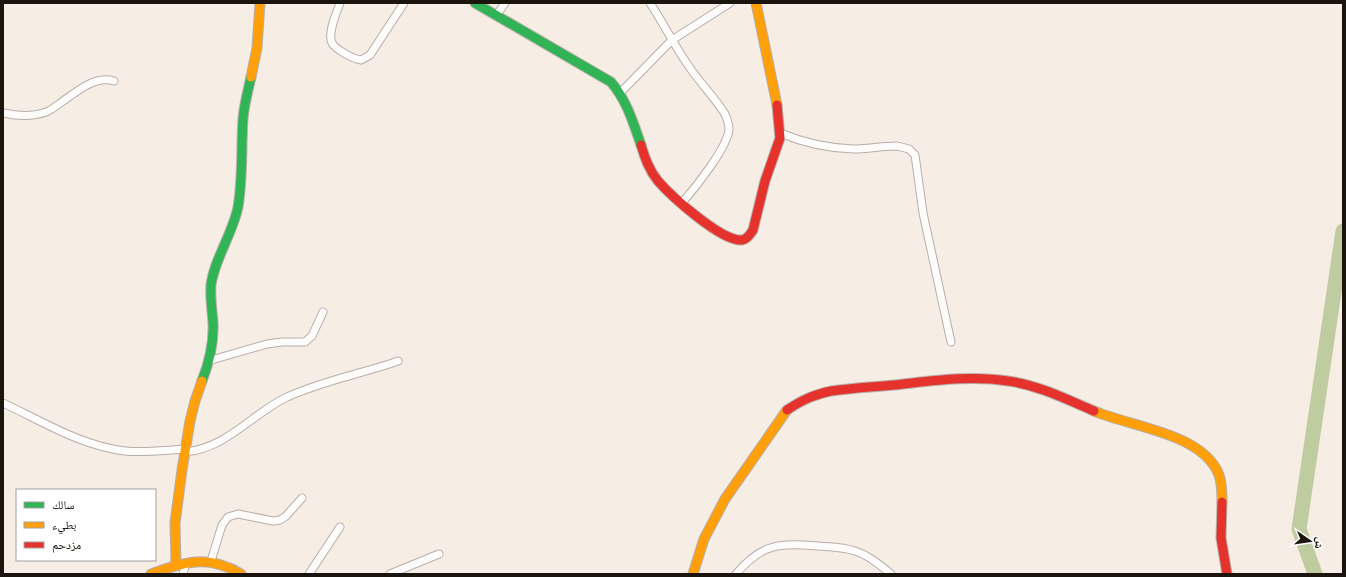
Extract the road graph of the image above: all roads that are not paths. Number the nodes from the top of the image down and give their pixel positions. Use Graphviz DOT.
graph roads {
  1 [pos="260,3"];
  2 [pos="340,3"];
  3 [pos="404,3"];
  4 [pos="475,3"];
  5 [pos="505,3"];
  6 [pos="650,3"];
  7 [pos="730,3"];
  8 [pos="756,3"];
  9 [pos="496,16"];
  10 [pos="672,40"];
  11 [pos="114,81"];
  12 [pos="621,92"];
  13 [pos="3,113"];
  14 [pos="780,133"];
  15 [pos="682,203"];
  16 [pos="323,312"];
  17 [pos="951,342"];
  18 [pos="398,361"];
  19 [pos="208,362"];
  20 [pos="3,404"];
  21 [pos="185,450"];
  22 [pos="302,498"];
  23 [pos="340,527"];
  24 [pos="439,554"];
  25 [pos="211,561"];
  26 [pos="181,564"];
  27 [pos="151,574"];
  28 [pos="183,574"];
  29 [pos="241,574"];
  30 [pos="309,574"];
  31 [pos="390,574"];
  32 [pos="693,574"];
  33 [pos="736,574"];
  34 [pos="890,574"];
  35 [pos="1227,574"];
  1 -- 19 [label="street"];
  2 -- 3 [label="street"];
  4 -- 9 [label="street"];
  5 -- 9 [label="street"];
  6 -- 10 [label="street"];
  7 -- 10 [label="street"];
  8 -- 14 [label="street"];
  9 -- 12 [label="street"];
  10 -- 12 [label="street"];
  10 -- 15 [label="street"];
  11 -- 13 [label="street"];
  12 -- 15 [label="street"];
  14 -- 15 [label="street"];
  14 -- 17 [label="street"];
  16 -- 19 [label="street"];
  18 -- 21 [label="street"];
  19 -- 21 [label="street"];
  20 -- 21 [label="street"];
  21 -- 26 [label="street"];
  22 -- 25 [label="street"];
  23 -- 30 [label="street"];
  24 -- 31 [label="street"];
  25 -- 26 [label="street"];
  25 -- 29 [label="street"];
  26 -- 27 [label="street"];
  26 -- 28 [label="street"];
  32 -- 35 [label="street"];
  33 -- 34 [label="street"];
}
